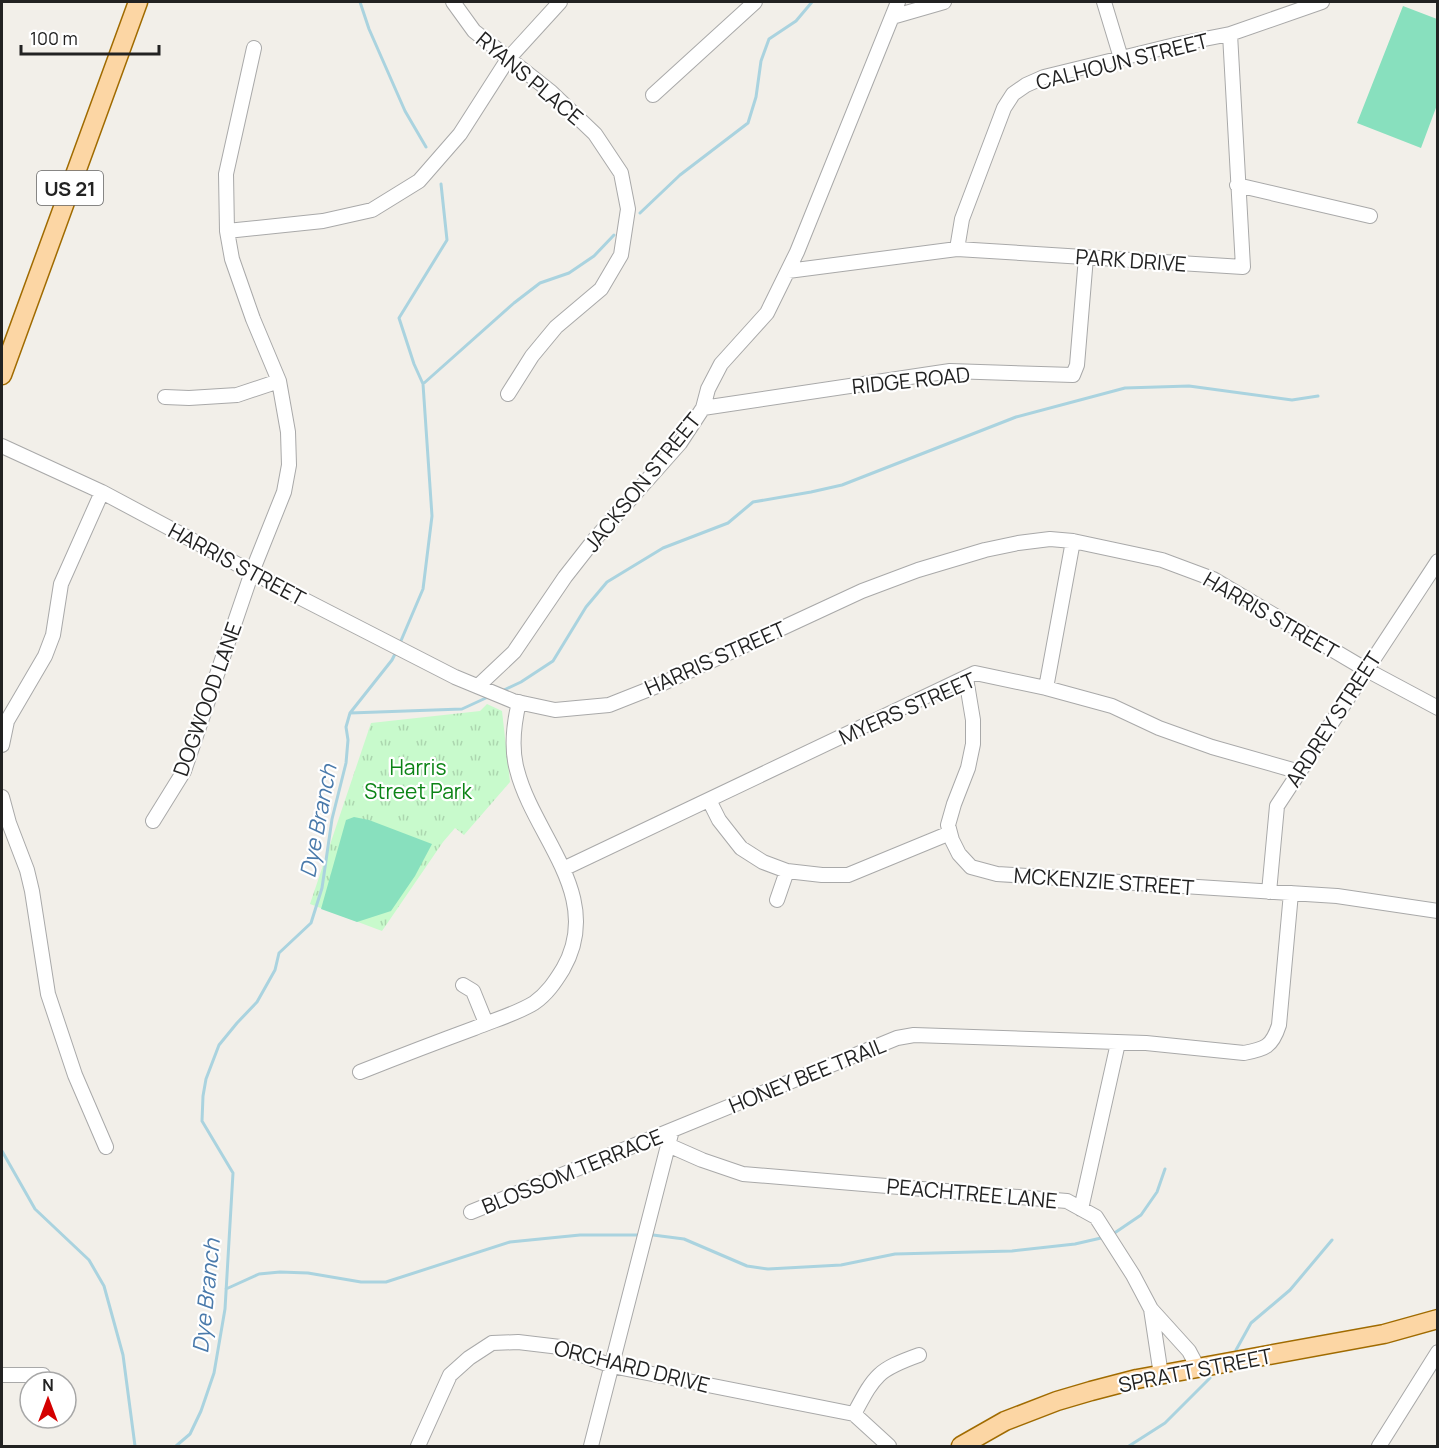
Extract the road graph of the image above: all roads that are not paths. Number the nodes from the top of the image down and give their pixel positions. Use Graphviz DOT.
graph roads {
  1 [pos="138,2"];
  2 [pos="453,2"];
  3 [pos="560,2"];
  4 [pos="755,2"];
  5 [pos="898,2"];
  6 [pos="944,2"];
  7 [pos="1104,2"];
  8 [pos="1322,2"];
  9 [pos="892,16"];
  10 [pos="1230,34"];
  11 [pos="254,48"];
  12 [pos="1122,58"];
  13 [pos="508,59"];
  14 [pos="653,95"];
  15 [pos="1238,185"];
  16 [pos="1370,216"];
  17 [pos="227,231"];
  18 [pos="957,249"];
  19 [pos="1086,257"];
  20 [pos="788,271"];
  21 [pos="2,375"];
  22 [pos="279,381"];
  23 [pos="508,394"];
  24 [pos="165,397"];
  25 [pos="704,408"];
  26 [pos="2,446"];
  27 [pos="102,492"];
  28 [pos="1073,541"];
  29 [pos="1437,561"];
  30 [pos="252,572"];
  31 [pos="1365,669"];
  32 [pos="966,678"];
  33 [pos="478,686"];
  34 [pos="1046,688"];
  35 [pos="519,702"];
  36 [pos="1437,708"];
  37 [pos="2,745"];
  38 [pos="1300,772"];
  39 [pos="2,797"];
  40 [pos="709,800"];
  41 [pos="153,822"];
  42 [pos="950,833"];
  43 [pos="563,869"];
  44 [pos="787,872"];
  45 [pos="1269,892"];
  46 [pos="1291,893"];
  47 [pos="777,900"];
  48 [pos="1437,911"];
  49 [pos="463,985"];
  50 [pos="486,1023"];
  51 [pos="1118,1043"];
  52 [pos="360,1072"];
  53 [pos="672,1130"];
  54 [pos="668,1144"];
  55 [pos="106,1147"];
  56 [pos="1081,1209"];
  57 [pos="471,1212"];
  58 [pos="1151,1309"];
  59 [pos="1437,1319"];
  60 [pos="1437,1352"];
  61 [pos="919,1355"];
  62 [pos="612,1366"];
  63 [pos="1198,1368"];
  64 [pos="2,1375"];
  65 [pos="18,1375"];
  66 [pos="1161,1375"];
  67 [pos="854,1414"];
  68 [pos="418,1446"];
  69 [pos="591,1446"];
  70 [pos="889,1446"];
  71 [pos="961,1446"];
  72 [pos="1379,1446"];
  1 -- 21 [label="main road, US 21"];
  2 -- 13 [label="street, RYANS PLACE"];
  3 -- 13 [label="street"];
  4 -- 14 [label="street"];
  5 -- 9 [label="street, JACKSON STREET"];
  6 -- 9 [label="street"];
  7 -- 12 [label="street"];
  8 -- 10 [label="street, CALHOUN STREET"];
  9 -- 20 [label="street, JACKSON STREET"];
  10 -- 12 [label="street, CALHOUN STREET"];
  10 -- 15 [label="street, PARK DRIVE"];
  11 -- 17 [label="street, DOGWOOD LANE"];
  12 -- 18 [label="street, CALHOUN STREET"];
  13 -- 17 [label="street"];
  13 -- 23 [label="street, RYANS PLACE"];
  15 -- 16 [label="street"];
  15 -- 19 [label="street, PARK DRIVE"];
  17 -- 22 [label="street, DOGWOOD LANE"];
  18 -- 19 [label="street, PARK DRIVE"];
  18 -- 20 [label="street, PARK DRIVE"];
  19 -- 25 [label="street, RIDGE ROAD"];
  20 -- 25 [label="street, JACKSON STREET"];
  22 -- 24 [label="street"];
  22 -- 30 [label="street, DOGWOOD LANE"];
  25 -- 33 [label="street, JACKSON STREET"];
  26 -- 27 [label="street, HARRIS STREET"];
  27 -- 30 [label="street, HARRIS STREET"];
  27 -- 37 [label="street"];
  28 -- 31 [label="street, HARRIS STREET"];
  28 -- 34 [label="street"];
  28 -- 35 [label="street, HARRIS STREET"];
  29 -- 31 [label="street, ARDREY STREET"];
  30 -- 33 [label="street, HARRIS STREET"];
  30 -- 41 [label="street, DOGWOOD LANE"];
  31 -- 36 [label="street, HARRIS STREET"];
  31 -- 38 [label="street, ARDREY STREET"];
  32 -- 34 [label="street, MYERS STREET"];
  32 -- 40 [label="street, MYERS STREET"];
  32 -- 42 [label="street"];
  33 -- 35 [label="street, HARRIS STREET"];
  34 -- 38 [label="street, MYERS STREET"];
  35 -- 43 [label="street"];
  38 -- 45 [label="street, ARDREY STREET"];
  39 -- 55 [label="street"];
  40 -- 43 [label="street, MYERS STREET"];
  40 -- 44 [label="street"];
  42 -- 44 [label="street"];
  42 -- 45 [label="street, MCKENZIE STREET"];
  43 -- 50 [label="street"];
  44 -- 47 [label="street"];
  45 -- 46 [label="street, MCKENZIE STREET"];
  46 -- 48 [label="street, MCKENZIE STREET"];
  46 -- 51 [label="street, HONEY BEE TRAIL"];
  49 -- 50 [label="street"];
  50 -- 52 [label="street"];
  51 -- 53 [label="street, HONEY BEE TRAIL"];
  51 -- 56 [label="street"];
  53 -- 54 [label="street"];
  53 -- 57 [label="street, BLOSSOM TERRACE"];
  54 -- 56 [label="street, PEACHTREE LANE"];
  54 -- 62 [label="street"];
  56 -- 58 [label="street, PEACHTREE LANE"];
  58 -- 63 [label="street, PEACHTREE LANE"];
  58 -- 66 [label="street"];
  59 -- 63 [label="main road, SPRATT STREET"];
  60 -- 72 [label="street"];
  61 -- 67 [label="street"];
  62 -- 67 [label="street, ORCHARD DRIVE"];
  62 -- 68 [label="street, ORCHARD DRIVE"];
  62 -- 69 [label="street"];
  63 -- 66 [label="main road, SPRATT STREET"];
  64 -- 65 [label="street"];
  66 -- 71 [label="main road, SPRATT STREET"];
  67 -- 70 [label="street"];
}
